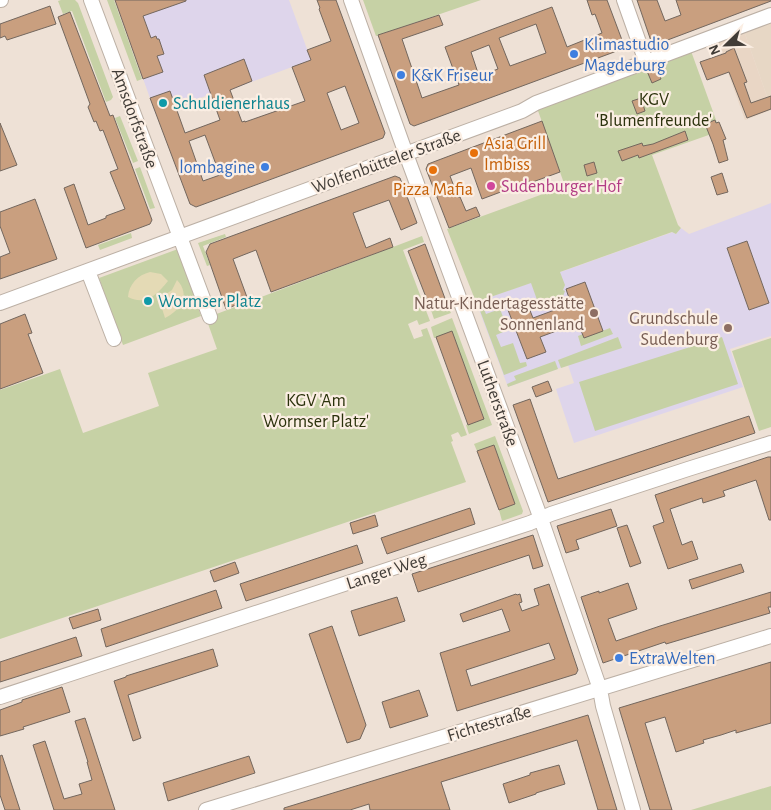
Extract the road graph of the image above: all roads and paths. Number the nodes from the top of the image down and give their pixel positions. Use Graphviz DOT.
graph roads {
  1 [pos="91,0"];
  2 [pos="351,0"];
  3 [pos="624,0"];
  4 [pos="771,15"];
  5 [pos="646,62"];
  6 [pos="406,154"];
  7 [pos="179,236"];
  8 [pos="88,270"];
  9 [pos="0,303"];
  10 [pos="210,317"];
  11 [pos="114,339"];
  12 [pos="771,443"];
  13 [pos="541,519"];
  14 [pos="771,636"];
  15 [pos="600,689"];
  16 [pos="0,697"];
  17 [pos="206,810"];
  18 [pos="633,810"];
  1 -- 7 [label="street, Amsdorfstraße"];
  2 -- 6 [label="street, Lutherstraße"];
  3 -- 5 [label="street"];
  4 -- 5 [label="street, Wolfenbütteler Straße"];
  5 -- 6 [label="street, Wolfenbütteler Straße"];
  6 -- 7 [label="street, Wolfenbütteler Straße"];
  6 -- 13 [label="street, Lutherstraße"];
  7 -- 8 [label="street, Wolfenbütteler Straße"];
  7 -- 10 [label="street"];
  8 -- 9 [label="street, Wolfenbütteler Straße"];
  8 -- 11 [label="street"];
  12 -- 13 [label="street, Langer Weg"];
  13 -- 15 [label="street, Lutherstraße"];
  13 -- 16 [label="street, Langer Weg"];
  14 -- 15 [label="street, Fichtestraße"];
  15 -- 17 [label="street, Fichtestraße"];
  15 -- 18 [label="street, Lutherstraße"];
}
